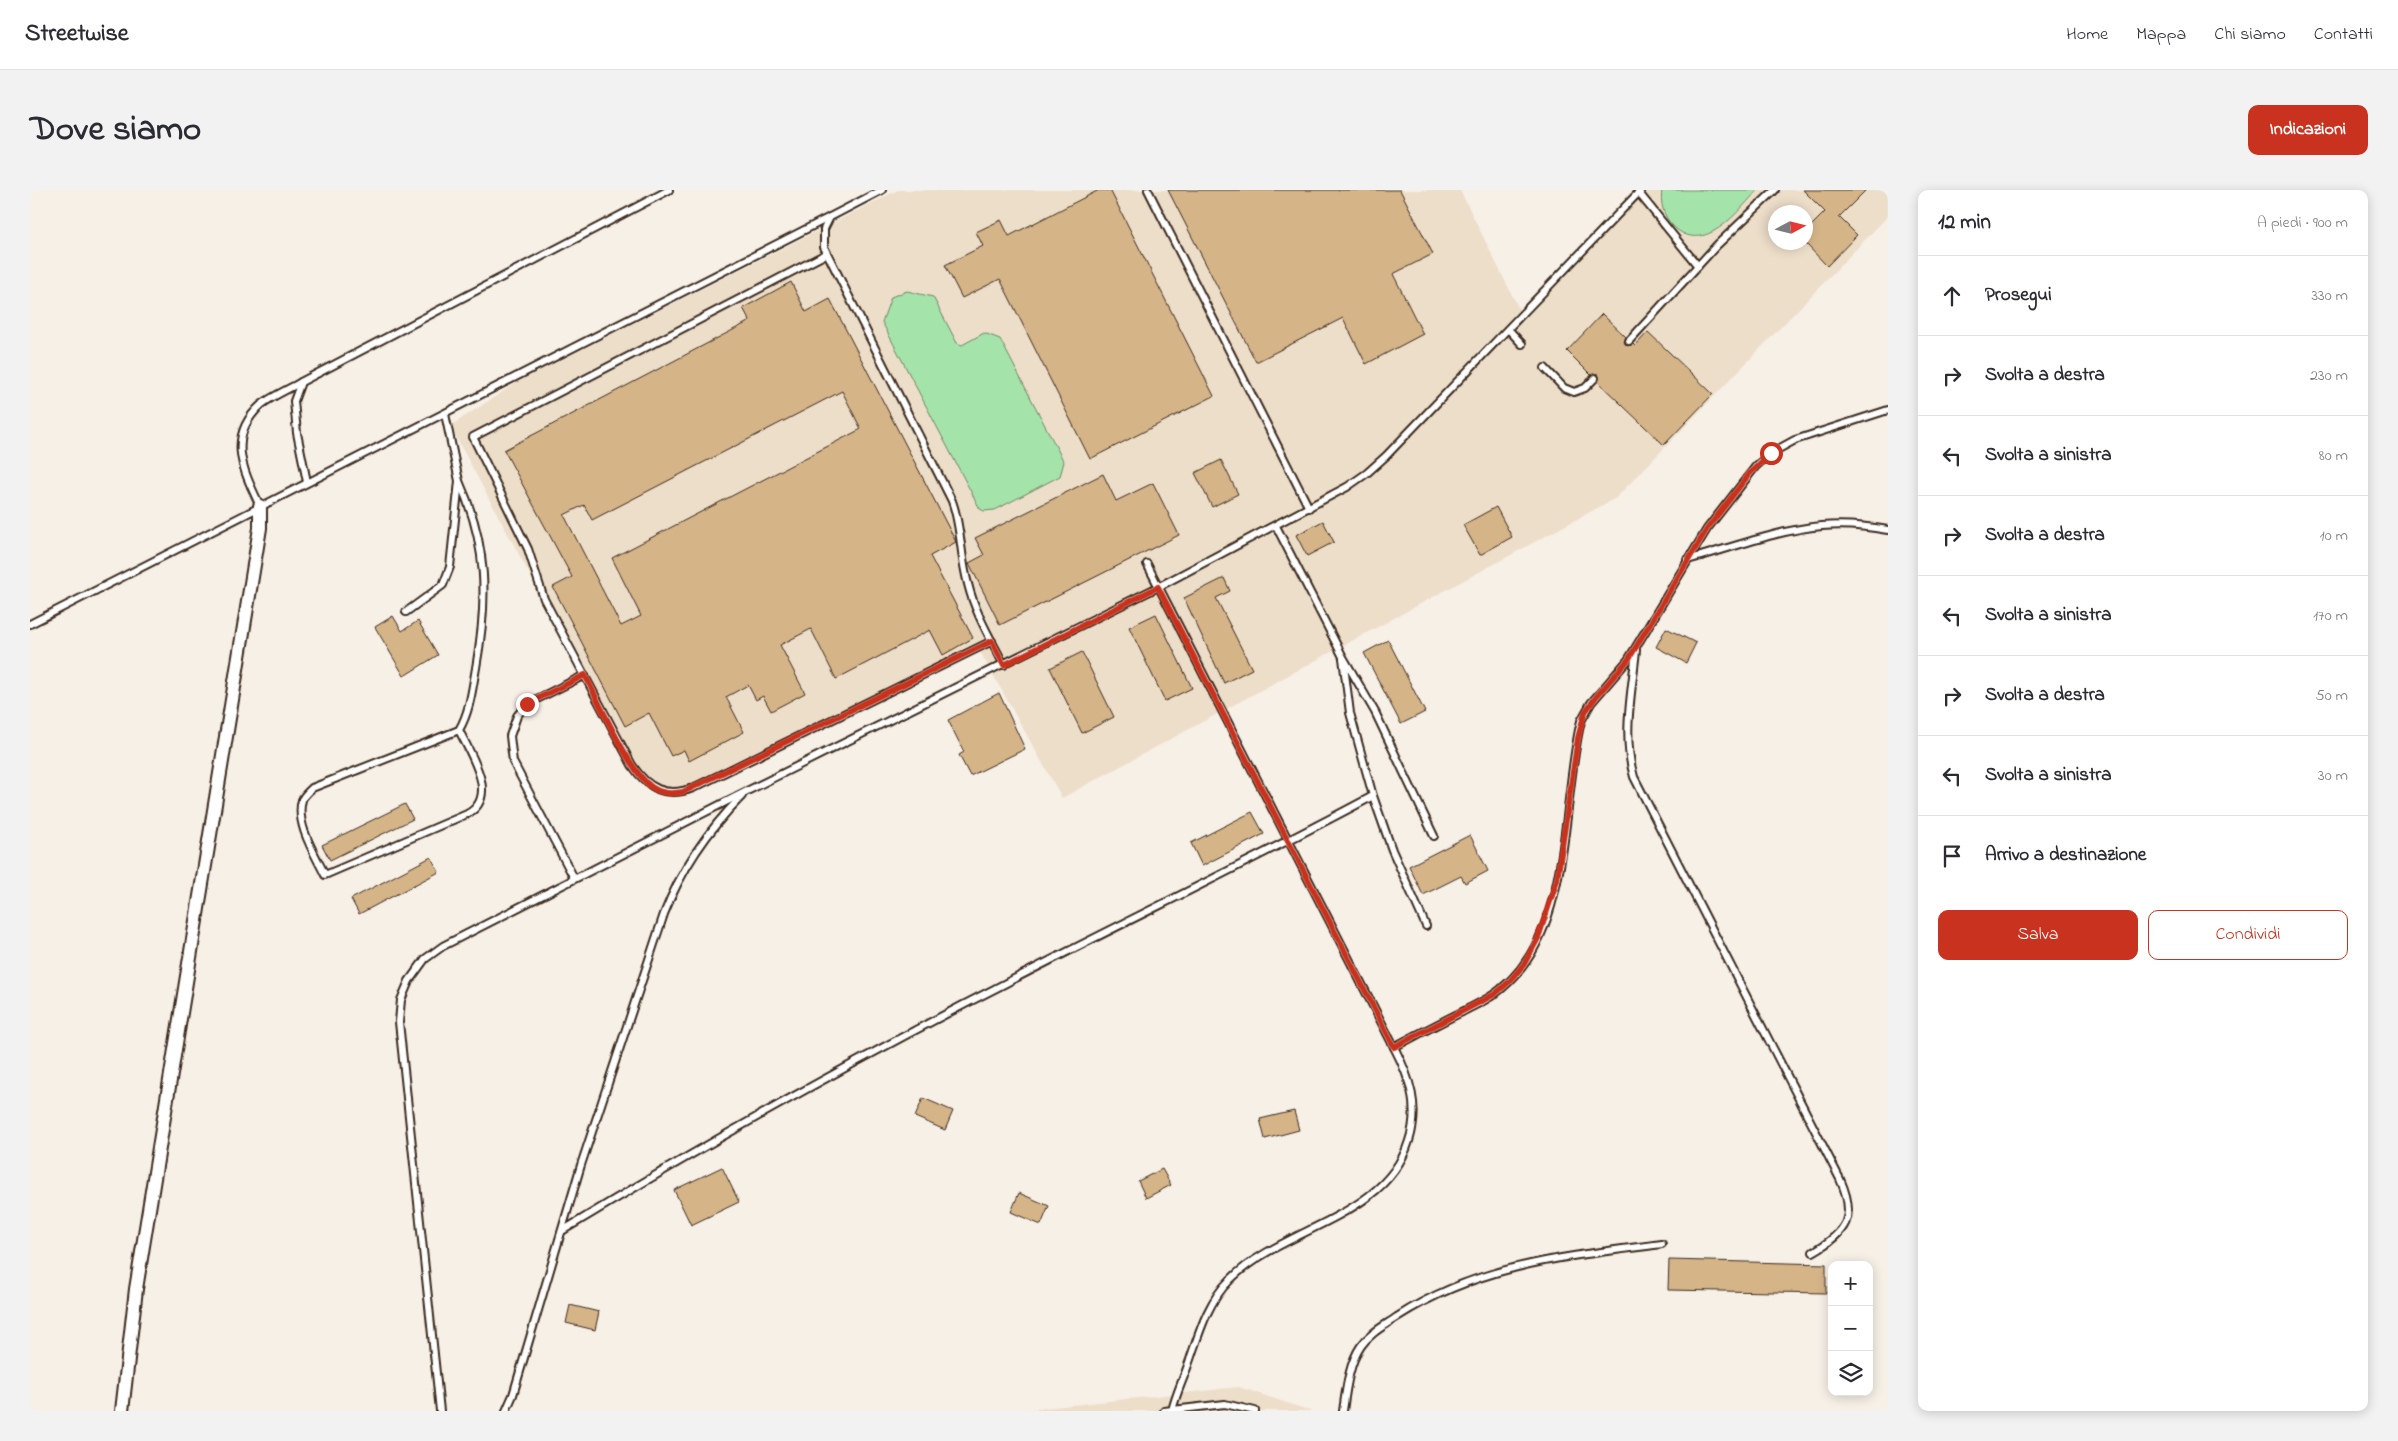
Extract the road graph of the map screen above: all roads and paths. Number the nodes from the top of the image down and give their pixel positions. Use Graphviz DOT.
graph roads {
  1 [pos="669,190"];
  2 [pos="882,190"];
  3 [pos="1148,190"];
  4 [pos="1775,190"];
  5 [pos="1640,191"];
  6 [pos="830,217"];
  7 [pos="826,254"];
  8 [pos="1698,266"];
  9 [pos="1509,330"];
  10 [pos="1629,341"];
  11 [pos="1522,344"];
  12 [pos="1545,368"];
  13 [pos="1595,378"];
  14 [pos="301,382"];
  15 [pos="1888,410"];
  16 [pos="445,414"];
  17 [pos="458,481"];
  18 [pos="307,482"];
  19 [pos="260,506"];
  20 [pos="1308,508"];
  21 [pos="1276,526"];
  22 [pos="1888,530"];
  23 [pos="1687,560"];
  24 [pos="1147,564"];
  25 [pos="1158,587"];
  26 [pos="406,612"];
  27 [pos="30,624"];
  28 [pos="992,641"];
  29 [pos="1636,648"];
  30 [pos="1343,656"];
  31 [pos="1004,665"];
  32 [pos="585,675"];
  33 [pos="459,730"];
  34 [pos="747,791"];
  35 [pos="1373,796"];
  36 [pos="1434,836"];
  37 [pos="1288,841"];
  38 [pos="574,878"];
  39 [pos="1426,926"];
  40 [pos="1394,1047"];
  41 [pos="562,1231"];
  42 [pos="1662,1244"];
  43 [pos="1813,1252"];
  44 [pos="122,1411"];
  45 [pos="440,1411"];
  46 [pos="506,1411"];
  47 [pos="1164,1411"];
  48 [pos="1172,1411"];
  49 [pos="1255,1411"];
  50 [pos="1343,1411"];
  1 -- 14 [label="lane"];
  2 -- 6 [label="lane"];
  3 -- 20 [label="lane"];
  4 -- 8 [label="lane"];
  5 -- 8 [label="lane"];
  5 -- 9 [label="lane"];
  6 -- 7 [label="lane"];
  6 -- 16 [label="lane"];
  7 -- 28 [label="lane"];
  7 -- 32 [label="lane"];
  8 -- 10 [label="lane"];
  9 -- 11 [label="lane"];
  9 -- 20 [label="lane"];
  12 -- 13 [label="lane"];
  14 -- 18 [label="lane"];
  14 -- 19 [label="lane"];
  15 -- 23 [label="lane"];
  16 -- 17 [label="lane"];
  16 -- 18 [label="lane"];
  17 -- 26 [label="lane"];
  17 -- 33 [label="lane"];
  18 -- 19 [label="lane"];
  19 -- 27 [label="lane"];
  19 -- 44 [label="street"];
  20 -- 21 [label="lane"];
  21 -- 25 [label="lane"];
  21 -- 30 [label="lane"];
  22 -- 23 [label="lane"];
  23 -- 29 [label="lane"];
  24 -- 25 [label="lane"];
  25 -- 31 [label="lane"];
  25 -- 37 [label="lane"];
  28 -- 31 [label="lane"];
  28 -- 32 [label="lane"];
  29 -- 40 [label="lane"];
  29 -- 43 [label="lane"];
  30 -- 35 [label="lane"];
  30 -- 36 [label="lane"];
  31 -- 34 [label="lane"];
  32 -- 38 [label="lane"];
  33 -- 33 [label="lane"];
  34 -- 38 [label="lane"];
  34 -- 41 [label="lane"];
  35 -- 37 [label="lane"];
  35 -- 39 [label="lane"];
  37 -- 40 [label="lane"];
  37 -- 41 [label="lane"];
  38 -- 45 [label="lane"];
  40 -- 48 [label="lane"];
  41 -- 46 [label="lane"];
  42 -- 50 [label="lane"];
  47 -- 48 [label="lane"];
  48 -- 49 [label="lane"];
}
